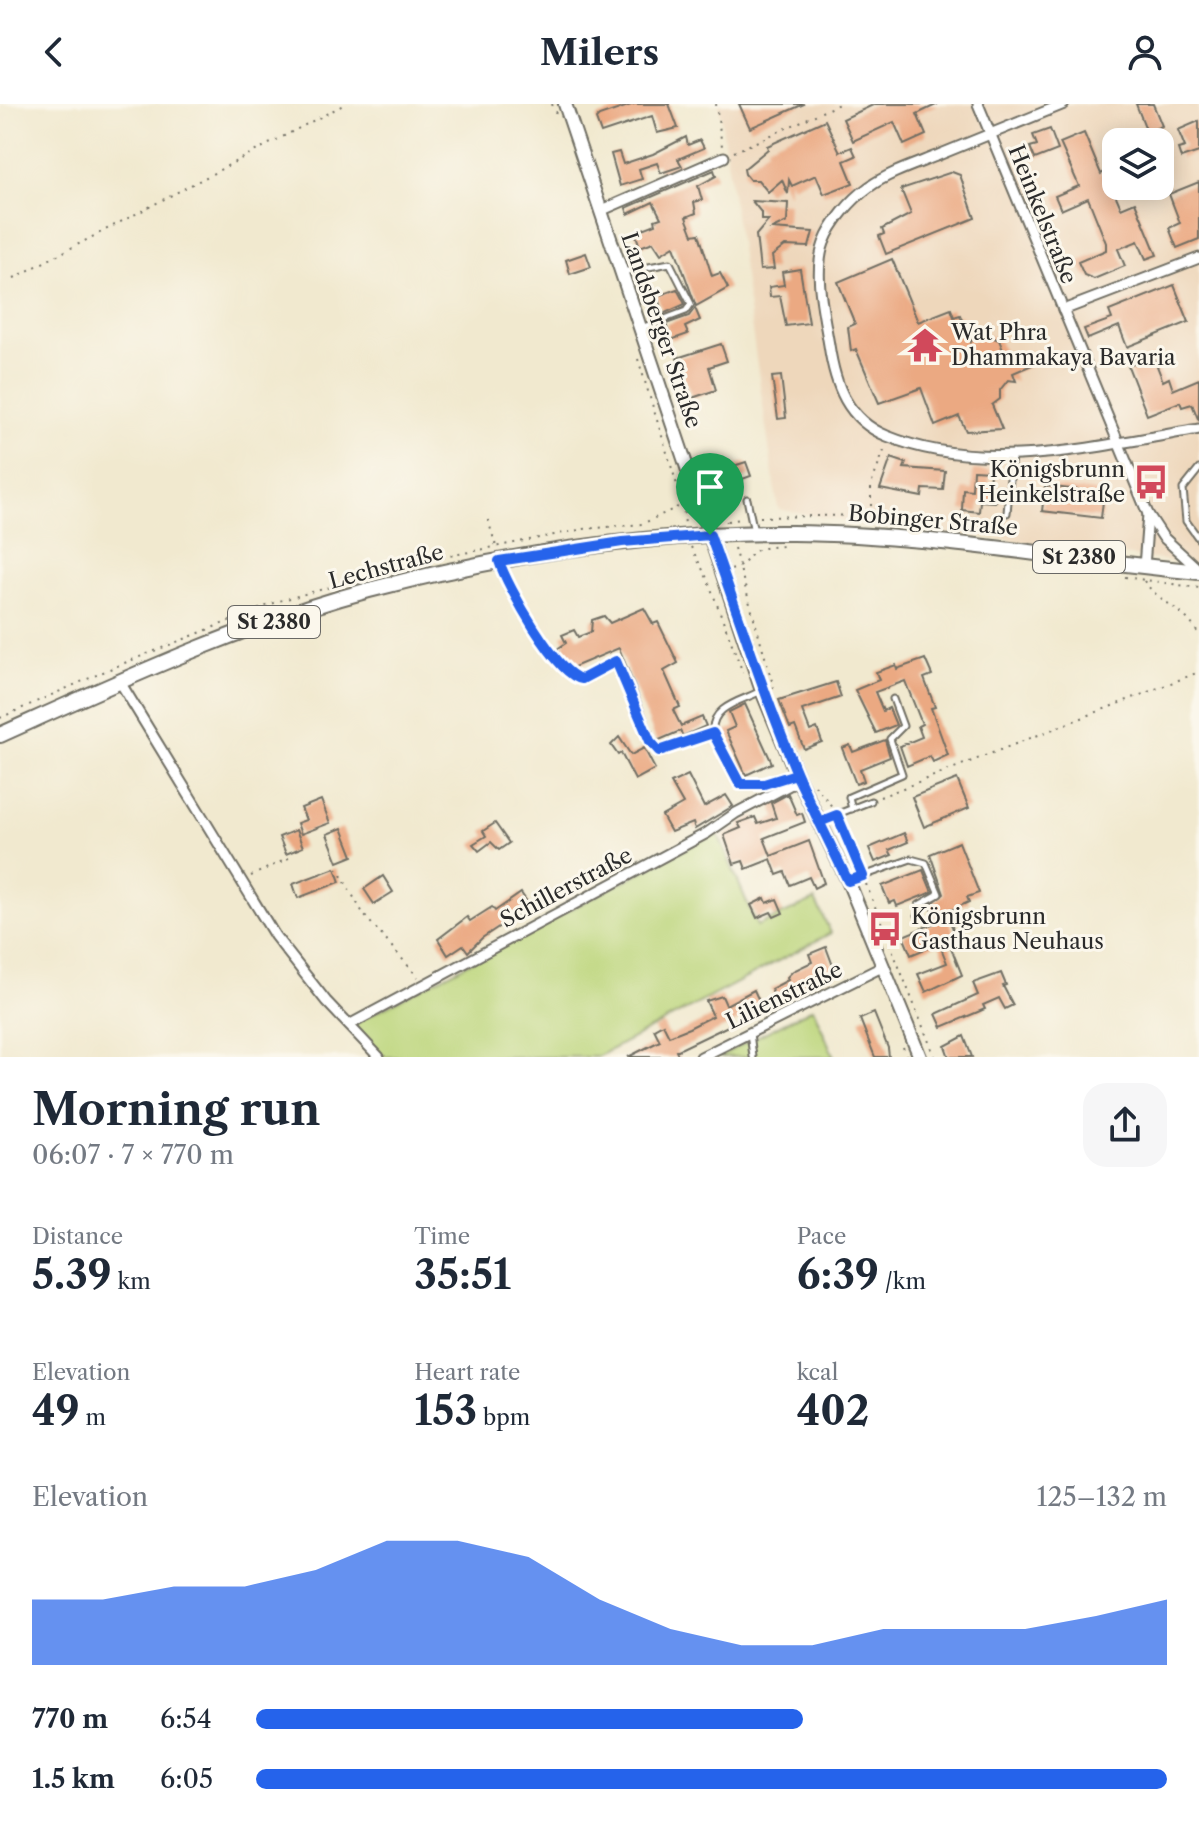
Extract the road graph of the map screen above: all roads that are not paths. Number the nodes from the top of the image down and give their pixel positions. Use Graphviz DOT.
graph roads {
  1 [pos="565,104"];
  2 [pos="978,104"];
  3 [pos="1064,104"];
  4 [pos="991,134"];
  5 [pos="724,157"];
  6 [pos="600,211"];
  7 [pos="1199,258"];
  8 [pos="621,272"];
  9 [pos="1063,310"];
  10 [pos="640,328"];
  11 [pos="1199,429"];
  12 [pos="1121,444"];
  13 [pos="1012,454"];
  14 [pos="1199,469"];
  15 [pos="747,499"];
  16 [pos="1007,513"];
  17 [pos="1148,514"];
  18 [pos="754,533"];
  19 [pos="710,535"];
  20 [pos="1199,539"];
  21 [pos="1199,571"];
  22 [pos="1144,574"];
  23 [pos="616,661"];
  24 [pos="120,682"];
  25 [pos="762,691"];
  26 [pos="893,699"];
  27 [pos="713,733"];
  28 [pos="0,735"];
  29 [pos="797,777"];
  30 [pos="871,801"];
  31 [pos="852,809"];
  32 [pos="819,822"];
  33 [pos="848,881"];
  34 [pos="918,915"];
  35 [pos="884,966"];
  36 [pos="349,1025"];
  37 [pos="750,1032"];
  38 [pos="379,1057"];
  39 [pos="701,1057"];
  40 [pos="753,1057"];
  41 [pos="920,1057"];
  1 -- 6 [label="street, Landsberger Straße"];
  2 -- 4 [label="street, Heinkelstraße"];
  3 -- 4 [label="street"];
  4 -- 9 [label="street, Heinkelstraße"];
  4 -- 13 [label="street"];
  5 -- 6 [label="street"];
  6 -- 8 [label="street, Landsberger Straße"];
  7 -- 9 [label="street"];
  8 -- 10 [label="street, Landsberger Straße"];
  8 -- 10 [label="lane"];
  9 -- 12 [label="street, Heinkelstraße"];
  10 -- 19 [label="street, Landsberger Straße"];
  11 -- 12 [label="street"];
  12 -- 13 [label="street"];
  12 -- 17 [label="street, Heinkelstraße"];
  13 -- 16 [label="lane"];
  14 -- 20 [label="lane"];
  15 -- 18 [label="lane"];
  17 -- 21 [label="street, Heinkelstraße"];
  17 -- 22 [label="street, Heinkelstraße"];
  18 -- 19 [label="main road, Bobinger Straße / St 2380"];
  18 -- 22 [label="main road, Bobinger Straße / St 2380"];
  19 -- 24 [label="main road, Lechstraße / St 2380"];
  19 -- 25 [label="street, Landsberger Straße"];
  21 -- 22 [label="main road, Bobinger Straße / St 2380"];
  23 -- 27 [label="lane"];
  24 -- 28 [label="main road, Lechstraße / St 2380"];
  24 -- 36 [label="street"];
  25 -- 27 [label="lane"];
  25 -- 29 [label="street, Landsberger Straße"];
  26 -- 31 [label="lane"];
  27 -- 29 [label="lane"];
  29 -- 32 [label="street, Landsberger Straße"];
  29 -- 36 [label="street, Schillerstraße"];
  30 -- 31 [label="lane"];
  31 -- 32 [label="lane"];
  32 -- 33 [label="street, Landsberger Straße"];
  33 -- 34 [label="lane"];
  33 -- 35 [label="street, Landsberger Straße"];
  35 -- 37 [label="street, Lilienstraße"];
  35 -- 41 [label="street, Landsberger Straße"];
  36 -- 38 [label="street"];
  37 -- 39 [label="street, Lilienstraße"];
  37 -- 40 [label="lane"];
}
